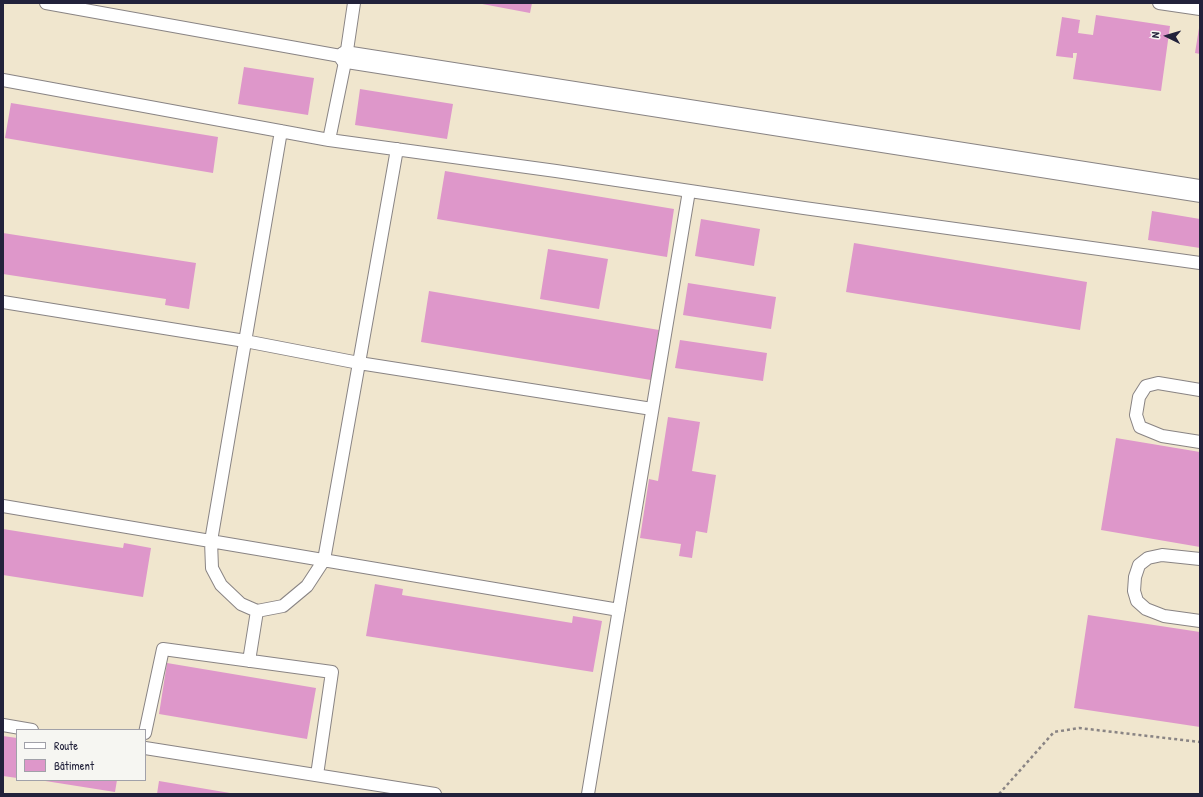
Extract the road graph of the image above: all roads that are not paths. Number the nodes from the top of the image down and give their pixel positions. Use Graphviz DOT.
graph roads {
  1 [pos="46,3"];
  2 [pos="354,3"];
  3 [pos="1165,3"];
  4 [pos="1200,9"];
  5 [pos="346,57"];
  6 [pos="3,80"];
  7 [pos="281,131"];
  8 [pos="329,140"];
  9 [pos="398,149"];
  10 [pos="688,191"];
  11 [pos="1200,191"];
  12 [pos="1200,263"];
  13 [pos="3,302"];
  14 [pos="245,341"];
  15 [pos="359,363"];
  16 [pos="1200,390"];
  17 [pos="652,409"];
  18 [pos="1200,442"];
  19 [pos="3,506"];
  20 [pos="211,541"];
  21 [pos="1200,559"];
  22 [pos="324,560"];
  23 [pos="619,610"];
  24 [pos="257,611"];
  25 [pos="1200,621"];
  26 [pos="249,661"];
  27 [pos="3,725"];
  28 [pos="26,729"];
  29 [pos="146,729"];
  30 [pos="146,748"];
  31 [pos="317,775"];
  32 [pos="435,794"];
  33 [pos="588,794"];
  1 -- 5 [label="lane"];
  2 -- 5 [label="lane"];
  3 -- 4 [label="lane"];
  5 -- 8 [label="lane"];
  5 -- 11 [label="street"];
  6 -- 7 [label="lane"];
  7 -- 8 [label="lane"];
  7 -- 14 [label="lane"];
  8 -- 9 [label="lane"];
  9 -- 10 [label="lane"];
  9 -- 15 [label="lane"];
  10 -- 12 [label="lane"];
  10 -- 17 [label="lane"];
  13 -- 14 [label="lane"];
  14 -- 15 [label="lane"];
  14 -- 20 [label="lane"];
  15 -- 17 [label="lane"];
  15 -- 22 [label="lane"];
  16 -- 18 [label="lane"];
  17 -- 23 [label="lane"];
  19 -- 20 [label="lane"];
  20 -- 22 [label="lane"];
  20 -- 24 [label="lane"];
  21 -- 25 [label="lane"];
  22 -- 23 [label="lane"];
  22 -- 24 [label="lane"];
  23 -- 33 [label="lane"];
  24 -- 26 [label="lane"];
  26 -- 29 [label="lane"];
  26 -- 31 [label="lane"];
  27 -- 28 [label="lane"];
  30 -- 31 [label="lane"];
  31 -- 32 [label="lane"];
}
